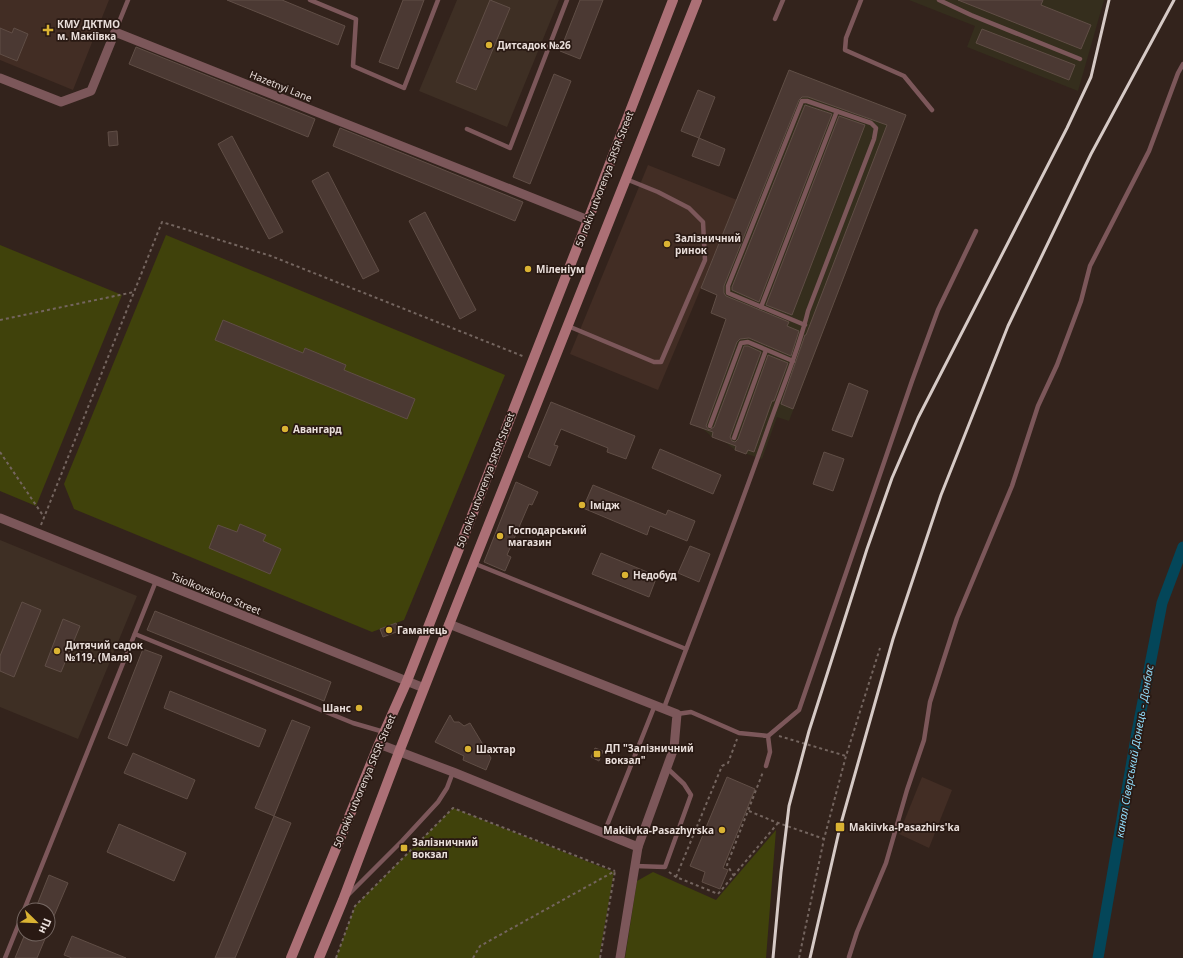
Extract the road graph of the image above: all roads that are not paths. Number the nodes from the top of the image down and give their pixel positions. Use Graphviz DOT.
graph roads {
  1 [pos="128,0"];
  2 [pos="310,0"];
  3 [pos="438,0"];
  4 [pos="567,0"];
  5 [pos="673,0"];
  6 [pos="698,0"];
  7 [pos="783,0"];
  8 [pos="862,0"];
  9 [pos="939,0"];
  10 [pos="775,19"];
  11 [pos="115,32"];
  12 [pos="1080,59"];
  13 [pos="1183,64"];
  14 [pos="0,78"];
  15 [pos="932,110"];
  16 [pos="837,111"];
  17 [pos="467,129"];
  18 [pos="626,179"];
  19 [pos="588,220"];
  20 [pos="976,231"];
  21 [pos="761,306"];
  22 [pos="805,325"];
  23 [pos="568,326"];
  24 [pos="766,350"];
  25 [pos="793,361"];
  26 [pos="710,426"];
  27 [pos="734,438"];
  28 [pos="0,518"];
  29 [pos="473,564"];
  30 [pos="156,581"];
  31 [pos="449,624"];
  32 [pos="135,634"];
  33 [pos="686,650"];
  34 [pos="407,680"];
  35 [pos="424,688"];
  36 [pos="659,707"];
  37 [pos="677,714"];
  38 [pos="384,732"];
  39 [pos="768,736"];
  40 [pos="379,744"];
  41 [pos="399,752"];
  42 [pos="766,766"];
  43 [pos="667,768"];
  44 [pos="453,772"];
  45 [pos="604,834"];
  46 [pos="638,847"];
  47 [pos="635,866"];
  48 [pos="343,900"];
  49 [pos="28,902"];
  50 [pos="16,931"];
  51 [pos="849,957"];
  52 [pos="5,958"];
  53 [pos="291,958"];
  54 [pos="319,958"];
  55 [pos="620,958"];
  1 -- 11 [label="lane"];
  2 -- 3 [label="lane"];
  4 -- 17 [label="lane"];
  5 -- 19 [label="main road, 50 rokiv utvorenya SRSR Street"];
  6 -- 18 [label="main road, 50 rokiv utvorenya SRSR Street"];
  7 -- 10 [label="lane"];
  8 -- 15 [label="lane"];
  9 -- 12 [label="lane"];
  11 -- 14 [label="street"];
  11 -- 19 [label="street, Hazetnyi Lane"];
  13 -- 51 [label="lane"];
  16 -- 21 [label="lane"];
  16 -- 21 [label="lane"];
  16 -- 22 [label="lane"];
  18 -- 23 [label="main road, 50 rokiv utvorenya SRSR Street"];
  18 -- 23 [label="lane"];
  19 -- 34 [label="main road, 50 rokiv utvorenya SRSR Street"];
  20 -- 39 [label="lane"];
  21 -- 22 [label="lane"];
  22 -- 25 [label="lane"];
  23 -- 29 [label="main road, 50 rokiv utvorenya SRSR Street"];
  24 -- 25 [label="lane"];
  24 -- 26 [label="lane"];
  24 -- 27 [label="lane"];
  25 -- 33 [label="lane"];
  28 -- 30 [label="street, Tsiolkovskoho Street"];
  29 -- 31 [label="main road, 50 rokiv utvorenya SRSR Street"];
  29 -- 33 [label="lane"];
  30 -- 32 [label="lane"];
  30 -- 34 [label="street, Tsiolkovskoho Street"];
  31 -- 35 [label="main road, 50 rokiv utvorenya SRSR Street"];
  31 -- 36 [label="street"];
  32 -- 38 [label="lane"];
  32 -- 49 [label="lane"];
  33 -- 36 [label="lane"];
  34 -- 35 [label="street, Tsiolkovskoho Street"];
  34 -- 38 [label="main road, 50 rokiv utvorenya SRSR Street"];
  35 -- 41 [label="main road, 50 rokiv utvorenya SRSR Street"];
  36 -- 37 [label="street"];
  36 -- 45 [label="lane"];
  37 -- 39 [label="lane"];
  37 -- 43 [label="street"];
  38 -- 40 [label="main road, 50 rokiv utvorenya SRSR Street"];
  39 -- 42 [label="lane"];
  40 -- 41 [label="street"];
  40 -- 53 [label="main road, 50 rokiv utvorenya SRSR Street"];
  41 -- 44 [label="street"];
  41 -- 48 [label="main road, 50 rokiv utvorenya SRSR Street"];
  43 -- 46 [label="street"];
  43 -- 47 [label="lane"];
  44 -- 45 [label="street"];
  44 -- 48 [label="lane"];
  45 -- 46 [label="street"];
  46 -- 47 [label="street"];
  47 -- 55 [label="street"];
  48 -- 54 [label="main road, 50 rokiv utvorenya SRSR Street"];
  50 -- 52 [label="lane"];
}
